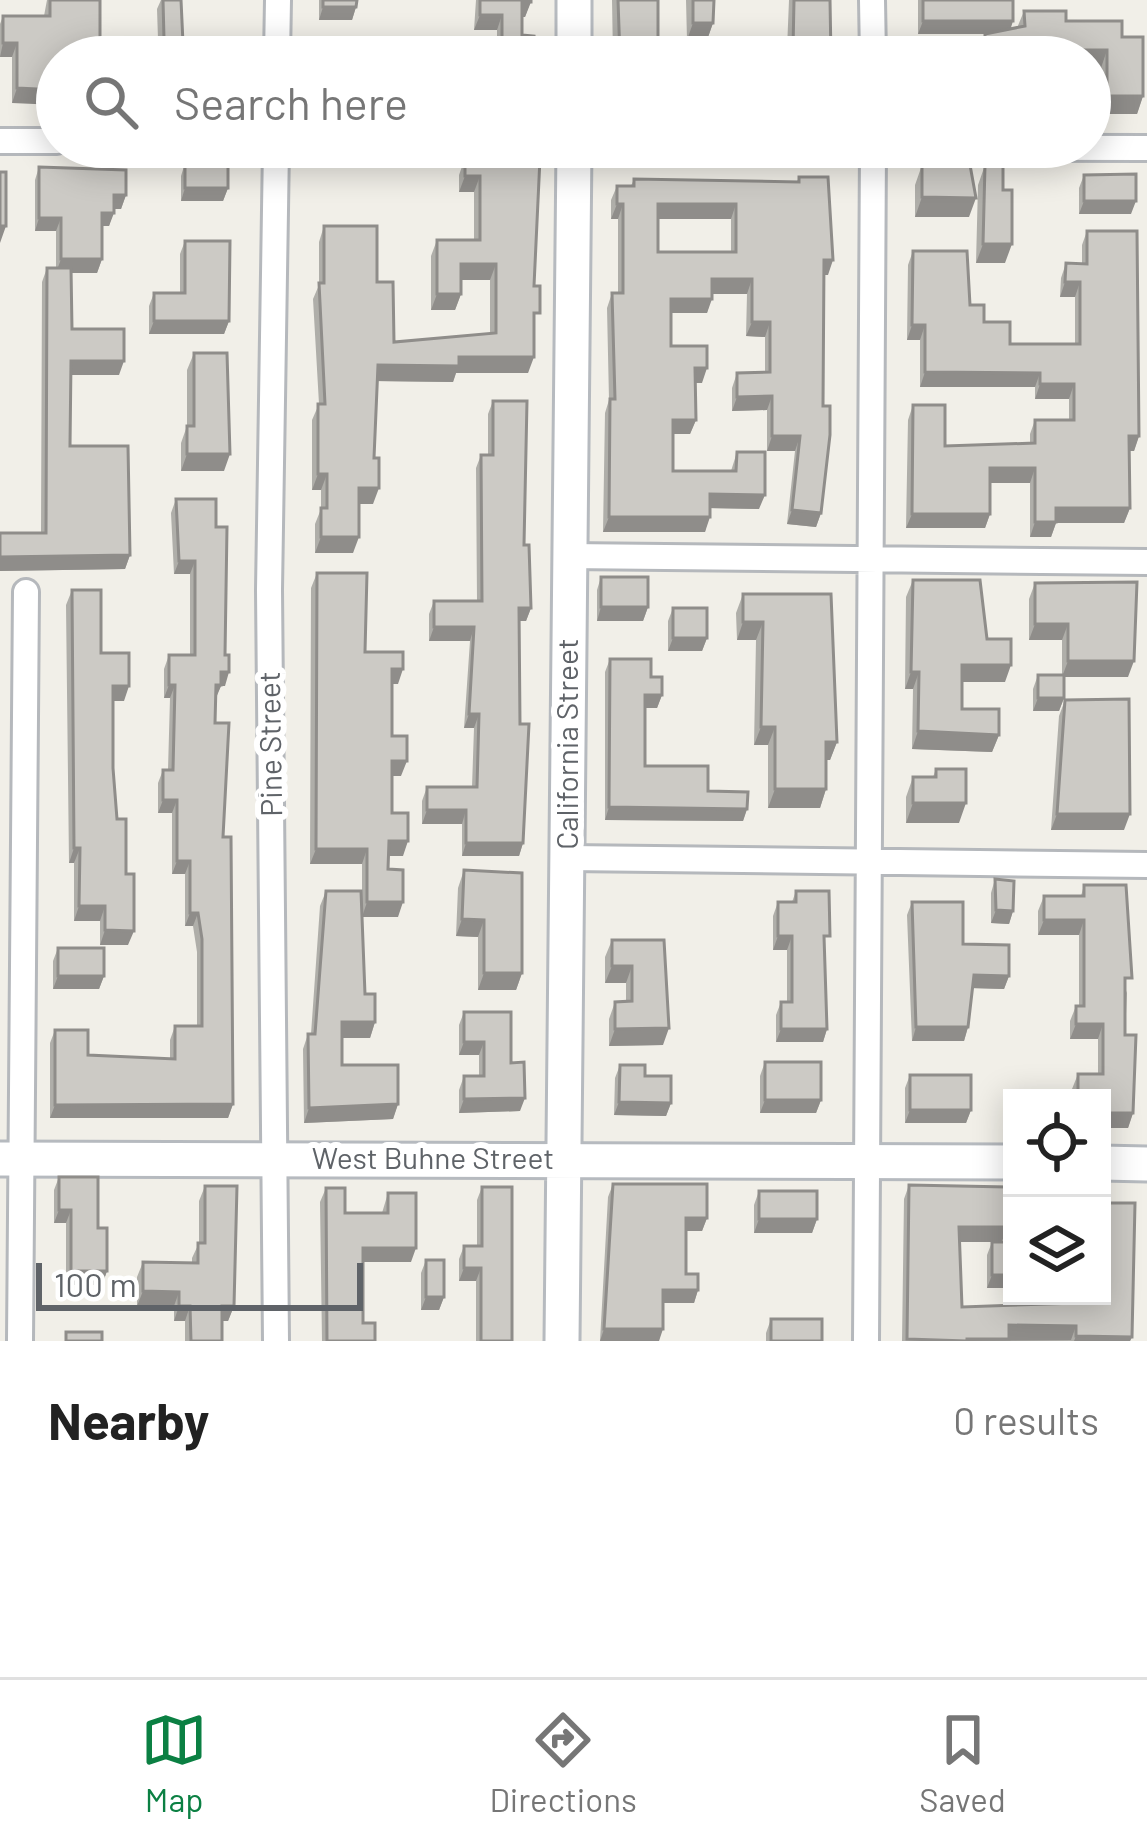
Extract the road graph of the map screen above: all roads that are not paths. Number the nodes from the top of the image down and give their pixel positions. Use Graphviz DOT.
graph roads {
  1 [pos="278,0"];
  2 [pos="574,0"];
  3 [pos="872,0"];
  4 [pos="277,36"];
  5 [pos="574,36"];
  6 [pos="873,36"];
  7 [pos="0,141"];
  8 [pos="36,141"];
  9 [pos="1111,148"];
  10 [pos="1147,148"];
  11 [pos="276,168"];
  12 [pos="574,168"];
  13 [pos="873,168"];
  14 [pos="567,556"];
  15 [pos="869,560"];
  16 [pos="1147,562"];
  17 [pos="26,592"];
  18 [pos="568,858"];
  19 [pos="867,861"];
  20 [pos="1147,866"];
  21 [pos="11,1158"];
  22 [pos="277,1158"];
  23 [pos="565,1160"];
  24 [pos="866,1161"];
  25 [pos="1003,1162"];
  26 [pos="1111,1163"];
  27 [pos="1147,1164"];
  28 [pos="20,1341"];
  29 [pos="276,1341"];
  30 [pos="562,1341"];
  31 [pos="866,1341"];
  1 -- 4 [label="street"];
  2 -- 5 [label="street"];
  3 -- 6 [label="street"];
  7 -- 8 [label="street"];
  9 -- 10 [label="street"];
  11 -- 22 [label="street, Pine Street"];
  12 -- 14 [label="street, California Street"];
  13 -- 15 [label="street"];
  14 -- 15 [label="street"];
  14 -- 18 [label="street, California Street"];
  15 -- 16 [label="street"];
  15 -- 19 [label="street"];
  17 -- 21 [label="street"];
  18 -- 19 [label="street"];
  18 -- 23 [label="street, California Street"];
  19 -- 20 [label="street"];
  19 -- 24 [label="street"];
  21 -- 22 [label="street, West Buhne Street"];
  21 -- 28 [label="street"];
  22 -- 23 [label="street, West Buhne Street"];
  22 -- 29 [label="street, Pine Street"];
  23 -- 24 [label="street, West Buhne Street"];
  23 -- 30 [label="street, California Street"];
  24 -- 25 [label="street, West Buhne Street"];
  24 -- 31 [label="street"];
  26 -- 27 [label="street"];
}
